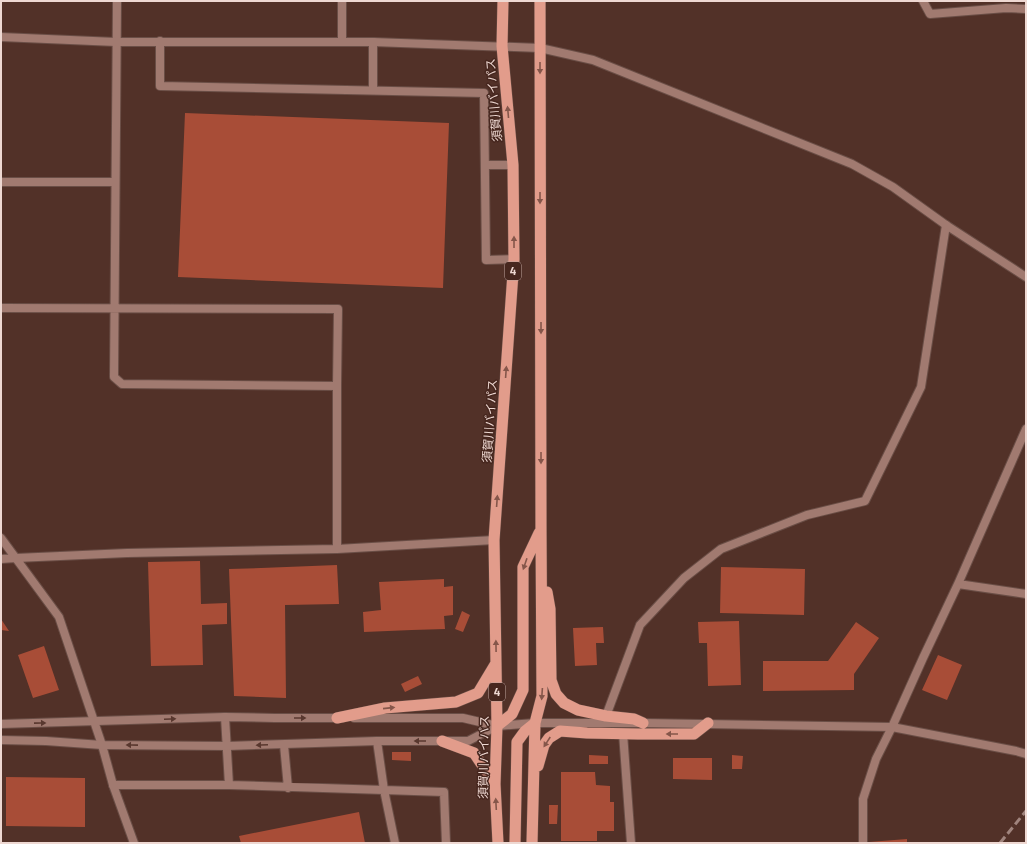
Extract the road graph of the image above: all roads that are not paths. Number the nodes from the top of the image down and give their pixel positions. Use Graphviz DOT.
graph roads {
  1 [pos="117,1"];
  2 [pos="342,1"];
  3 [pos="503,1"];
  4 [pos="540,1"];
  5 [pos="923,1"];
  6 [pos="1026,9"];
  7 [pos="1,37"];
  8 [pos="160,41"];
  9 [pos="116,42"];
  10 [pos="342,42"];
  11 [pos="373,42"];
  12 [pos="502,46"];
  13 [pos="540,48"];
  14 [pos="373,90"];
  15 [pos="513,165"];
  16 [pos="485,166"];
  17 [pos="1,182"];
  18 [pos="115,182"];
  19 [pos="946,226"];
  20 [pos="514,259"];
  21 [pos="1026,277"];
  22 [pos="1,308"];
  23 [pos="114,308"];
  24 [pos="337,386"];
  25 [pos="1026,429"];
  26 [pos="541,529"];
  27 [pos="1,538"];
  28 [pos="494,540"];
  29 [pos="337,549"];
  30 [pos="16,558"];
  31 [pos="1,560"];
  32 [pos="541,560"];
  33 [pos="958,584"];
  34 [pos="1025,593"];
  35 [pos="496,663"];
  36 [pos="606,716"];
  37 [pos="225,717"];
  38 [pos="337,718"];
  39 [pos="94,722"];
  40 [pos="535,723"];
  41 [pos="643,723"];
  42 [pos="1,724"];
  43 [pos="708,724"];
  44 [pos="498,726"];
  45 [pos="892,727"];
  46 [pos="623,733"];
  47 [pos="1,740"];
  48 [pos="377,741"];
  49 [pos="442,741"];
  50 [pos="284,744"];
  51 [pos="102,745"];
  52 [pos="227,746"];
  53 [pos="1026,754"];
  54 [pos="534,780"];
  55 [pos="495,784"];
  56 [pos="113,785"];
  57 [pos="229,786"];
  58 [pos="288,788"];
  59 [pos="384,790"];
  60 [pos="134,843"];
  61 [pos="395,843"];
  62 [pos="446,843"];
  63 [pos="498,843"];
  64 [pos="515,843"];
  65 [pos="532,843"];
  66 [pos="631,843"];
  67 [pos="862,843"];
  1 -- 9 [label="street"];
  2 -- 10 [label="street"];
  3 -- 12 [label="highway, 須賀川バイパス / 4"];
  4 -- 13 [label="highway"];
  5 -- 6 [label="street"];
  7 -- 9 [label="street"];
  8 -- 9 [label="street"];
  8 -- 10 [label="street"];
  8 -- 14 [label="street"];
  9 -- 18 [label="street"];
  10 -- 11 [label="street"];
  11 -- 12 [label="street"];
  11 -- 14 [label="street"];
  12 -- 13 [label="street"];
  15 -- 12 [label="highway, 須賀川バイパス / 4, one-way"];
  13 -- 19 [label="street"];
  13 -- 26 [label="highway, one-way"];
  14 -- 16 [label="street"];
  15 -- 16 [label="street"];
  20 -- 15 [label="highway, 須賀川バイパス / 4, one-way"];
  16 -- 20 [label="street"];
  17 -- 18 [label="street"];
  18 -- 23 [label="street"];
  19 -- 21 [label="street"];
  19 -- 36 [label="street"];
  28 -- 20 [label="highway, 須賀川バイパス / 4, one-way"];
  22 -- 23 [label="street"];
  23 -- 24 [label="street"];
  23 -- 24 [label="street"];
  24 -- 29 [label="street"];
  25 -- 33 [label="street"];
  26 -- 32 [label="highway"];
  26 -- 44 [label="highway, one-way"];
  27 -- 30 [label="street"];
  28 -- 29 [label="street"];
  35 -- 28 [label="highway, 須賀川バイパス / 4, one-way"];
  29 -- 30 [label="street"];
  30 -- 31 [label="street"];
  30 -- 39 [label="street"];
  32 -- 36 [label="highway"];
  32 -- 40 [label="highway, one-way"];
  33 -- 34 [label="street"];
  33 -- 45 [label="street"];
  38 -- 35 [label="highway, one-way"];
  35 -- 44 [label="highway, 須賀川バイパス / 4"];
  36 -- 41 [label="highway"];
  37 -- 38 [label="street, one-way"];
  39 -- 37 [label="street, one-way"];
  37 -- 52 [label="street"];
  38 -- 44 [label="street"];
  42 -- 39 [label="street, one-way"];
  39 -- 51 [label="street"];
  40 -- 41 [label="street"];
  40 -- 44 [label="street"];
  40 -- 54 [label="highway"];
  40 -- 64 [label="highway"];
  41 -- 43 [label="street"];
  43 -- 45 [label="street"];
  43 -- 46 [label="highway, one-way"];
  44 -- 49 [label="street"];
  44 -- 55 [label="highway, 須賀川バイパス / 4"];
  45 -- 53 [label="street"];
  45 -- 67 [label="street"];
  46 -- 54 [label="highway, one-way"];
  46 -- 66 [label="street"];
  47 -- 51 [label="street"];
  49 -- 48 [label="street, one-way"];
  48 -- 50 [label="street"];
  48 -- 59 [label="street"];
  49 -- 55 [label="highway"];
  50 -- 52 [label="street, one-way"];
  50 -- 58 [label="street"];
  52 -- 51 [label="street, one-way"];
  51 -- 56 [label="street"];
  52 -- 57 [label="street"];
  54 -- 65 [label="highway"];
  63 -- 55 [label="highway, 須賀川バイパス / 4, one-way"];
  56 -- 57 [label="street"];
  56 -- 60 [label="street"];
  57 -- 58 [label="street"];
  58 -- 59 [label="street"];
  59 -- 61 [label="street"];
  59 -- 62 [label="street"];
}
